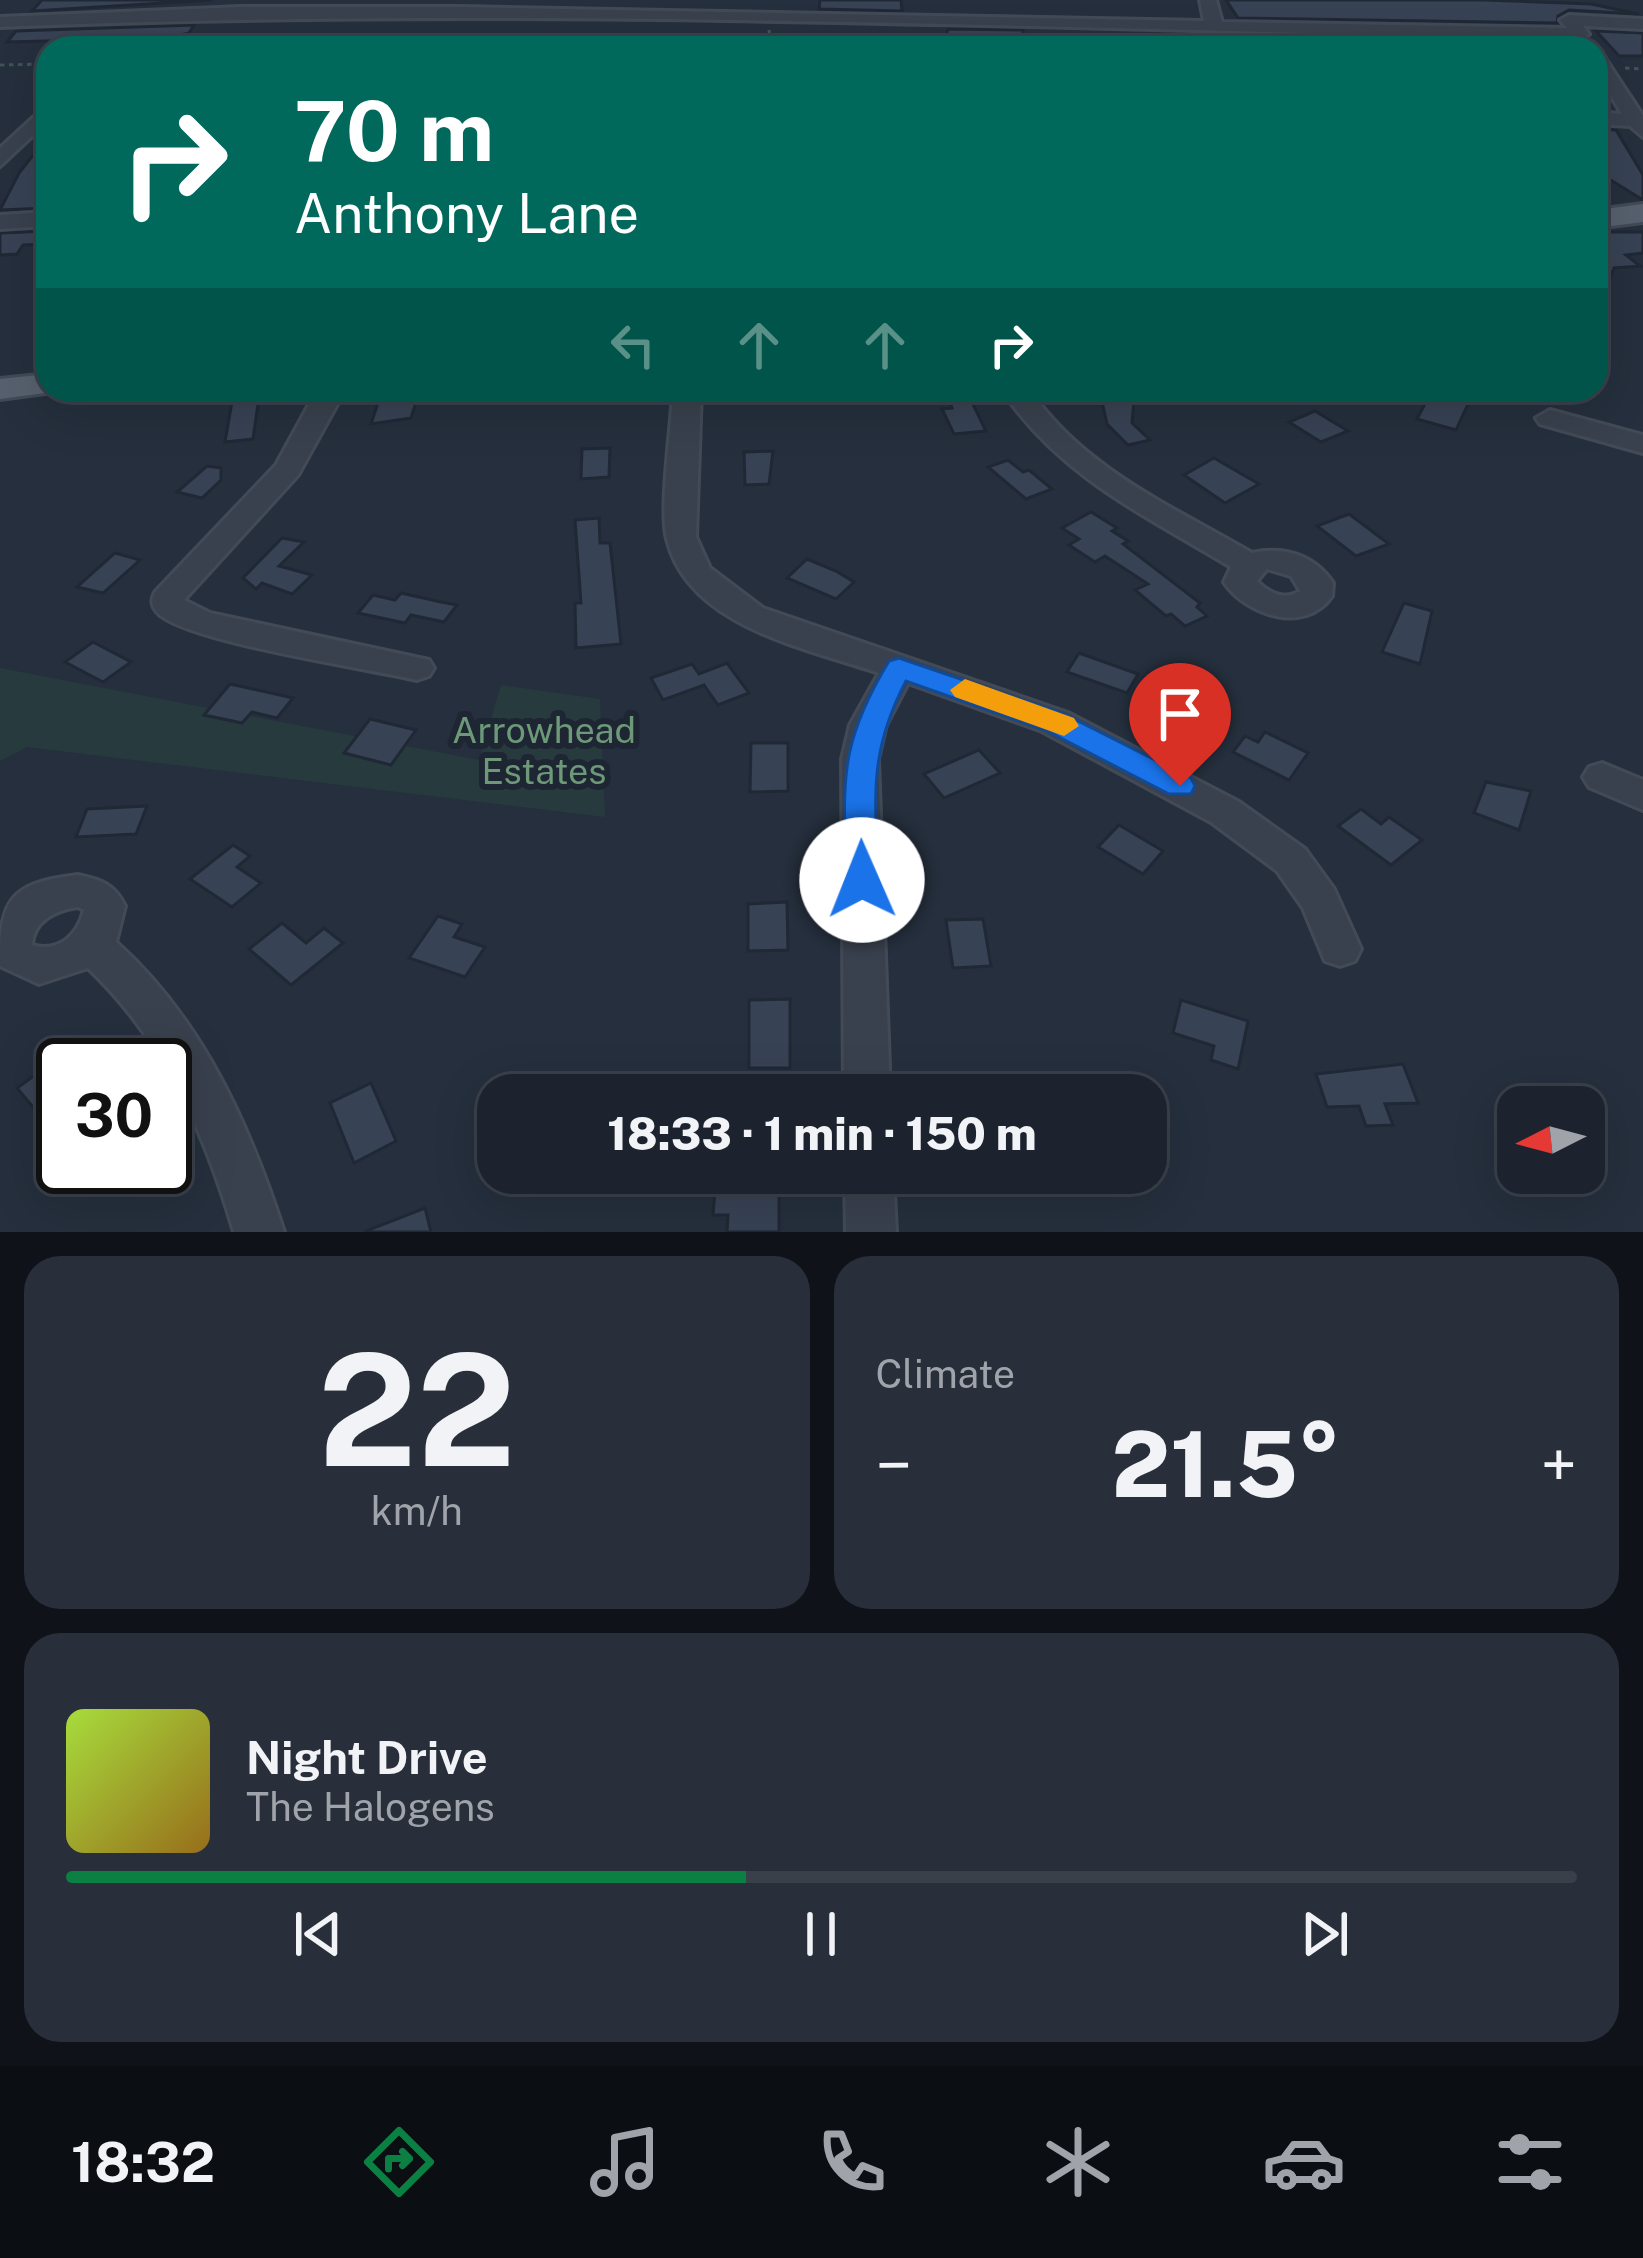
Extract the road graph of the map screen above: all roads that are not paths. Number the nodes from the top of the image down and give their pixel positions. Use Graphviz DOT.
graph roads {
  1 [pos="1052,0"];
  2 [pos="1208,0"];
  3 [pos="1552,0"];
  4 [pos="252,6"];
  5 [pos="462,6"];
  6 [pos="614,7"];
  7 [pos="769,8"];
  8 [pos="0,22"];
  9 [pos="1643,24"];
  10 [pos="1052,27"];
  11 [pos="1215,30"];
  12 [pos="1580,34"];
  13 [pos="1608,77"];
  14 [pos="1615,88"];
  15 [pos="1643,89"];
  16 [pos="1608,120"];
  17 [pos="36,122"];
  18 [pos="1640,126"];
  19 [pos="0,160"];
  20 [pos="1643,212"];
  21 [pos="1608,217"];
  22 [pos="36,220"];
  23 [pos="0,222"];
  24 [pos="36,385"];
  25 [pos="0,389"];
  26 [pos="324,402"];
  27 [pos="686,402"];
  28 [pos="1024,402"];
  29 [pos="1550,418"];
  30 [pos="1643,444"];
  31 [pos="1248,564"];
  32 [pos="417,668"];
  33 [pos="899,668"];
  34 [pos="1601,777"];
  35 [pos="1643,796"];
  36 [pos="91,945"];
  37 [pos="1340,949"];
  38 [pos="867,1074"];
  39 [pos="870,1194"];
  40 [pos="259,1232"];
  41 [pos="871,1232"];
  1 -- 10 [label="street"];
  2 -- 11 [label="street"];
  3 -- 12 [label="street"];
  4 -- 5 [label="street"];
  4 -- 8 [label="street"];
  5 -- 6 [label="street"];
  6 -- 7 [label="street"];
  7 -- 10 [label="street"];
  9 -- 12 [label="street"];
  10 -- 11 [label="street"];
  11 -- 12 [label="street"];
  13 -- 14 [label="street"];
  14 -- 15 [label="street"];
  14 -- 18 [label="street"];
  16 -- 18 [label="street"];
  17 -- 19 [label="street"];
  20 -- 21 [label="main road"];
  22 -- 23 [label="street"];
  24 -- 25 [label="main road"];
  26 -- 32 [label="street"];
  27 -- 33 [label="street"];
  28 -- 31 [label="street"];
  29 -- 30 [label="street"];
  33 -- 37 [label="street"];
  33 -- 38 [label="street"];
  34 -- 35 [label="street"];
  36 -- 40 [label="street"];
  39 -- 41 [label="street"];
}
